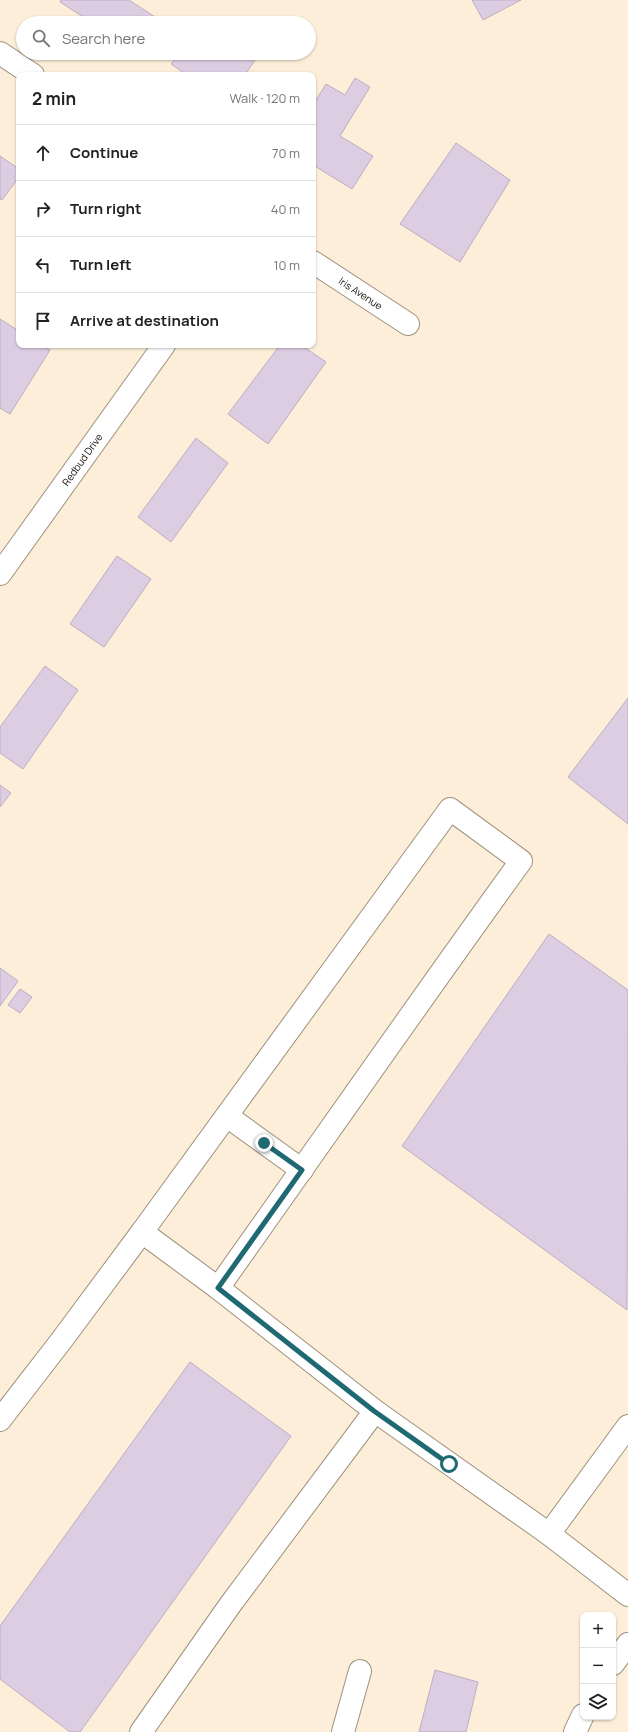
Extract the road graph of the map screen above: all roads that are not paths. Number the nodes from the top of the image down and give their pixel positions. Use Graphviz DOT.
graph roads {
  1 [pos="0,52"];
  2 [pos="29,72"];
  3 [pos="316,264"];
  4 [pos="408,324"];
  5 [pos="162,348"];
  6 [pos="0,574"];
  7 [pos="226,1116"];
  8 [pos="302,1170"];
  9 [pos="142,1232"];
  10 [pos="218,1288"];
  11 [pos="374,1411"];
  12 [pos="0,1420"];
  13 [pos="628,1426"];
  14 [pos="549,1534"];
  15 [pos="628,1595"];
  16 [pos="628,1644"];
  17 [pos="616,1660"];
  18 [pos="360,1671"];
  19 [pos="581,1720"];
  20 [pos="141,1732"];
  21 [pos="343,1732"];
  22 [pos="575,1732"];
  1 -- 2 [label="street"];
  3 -- 4 [label="street, Iris Avenue"];
  5 -- 6 [label="street, Redbud Drive"];
  7 -- 8 [label="street"];
  7 -- 8 [label="street"];
  7 -- 9 [label="street"];
  8 -- 10 [label="street"];
  9 -- 10 [label="street"];
  9 -- 12 [label="street"];
  10 -- 11 [label="street"];
  11 -- 14 [label="street"];
  11 -- 20 [label="street"];
  13 -- 14 [label="street"];
  14 -- 15 [label="street"];
  16 -- 17 [label="street"];
  18 -- 21 [label="street"];
  19 -- 22 [label="street"];
}
